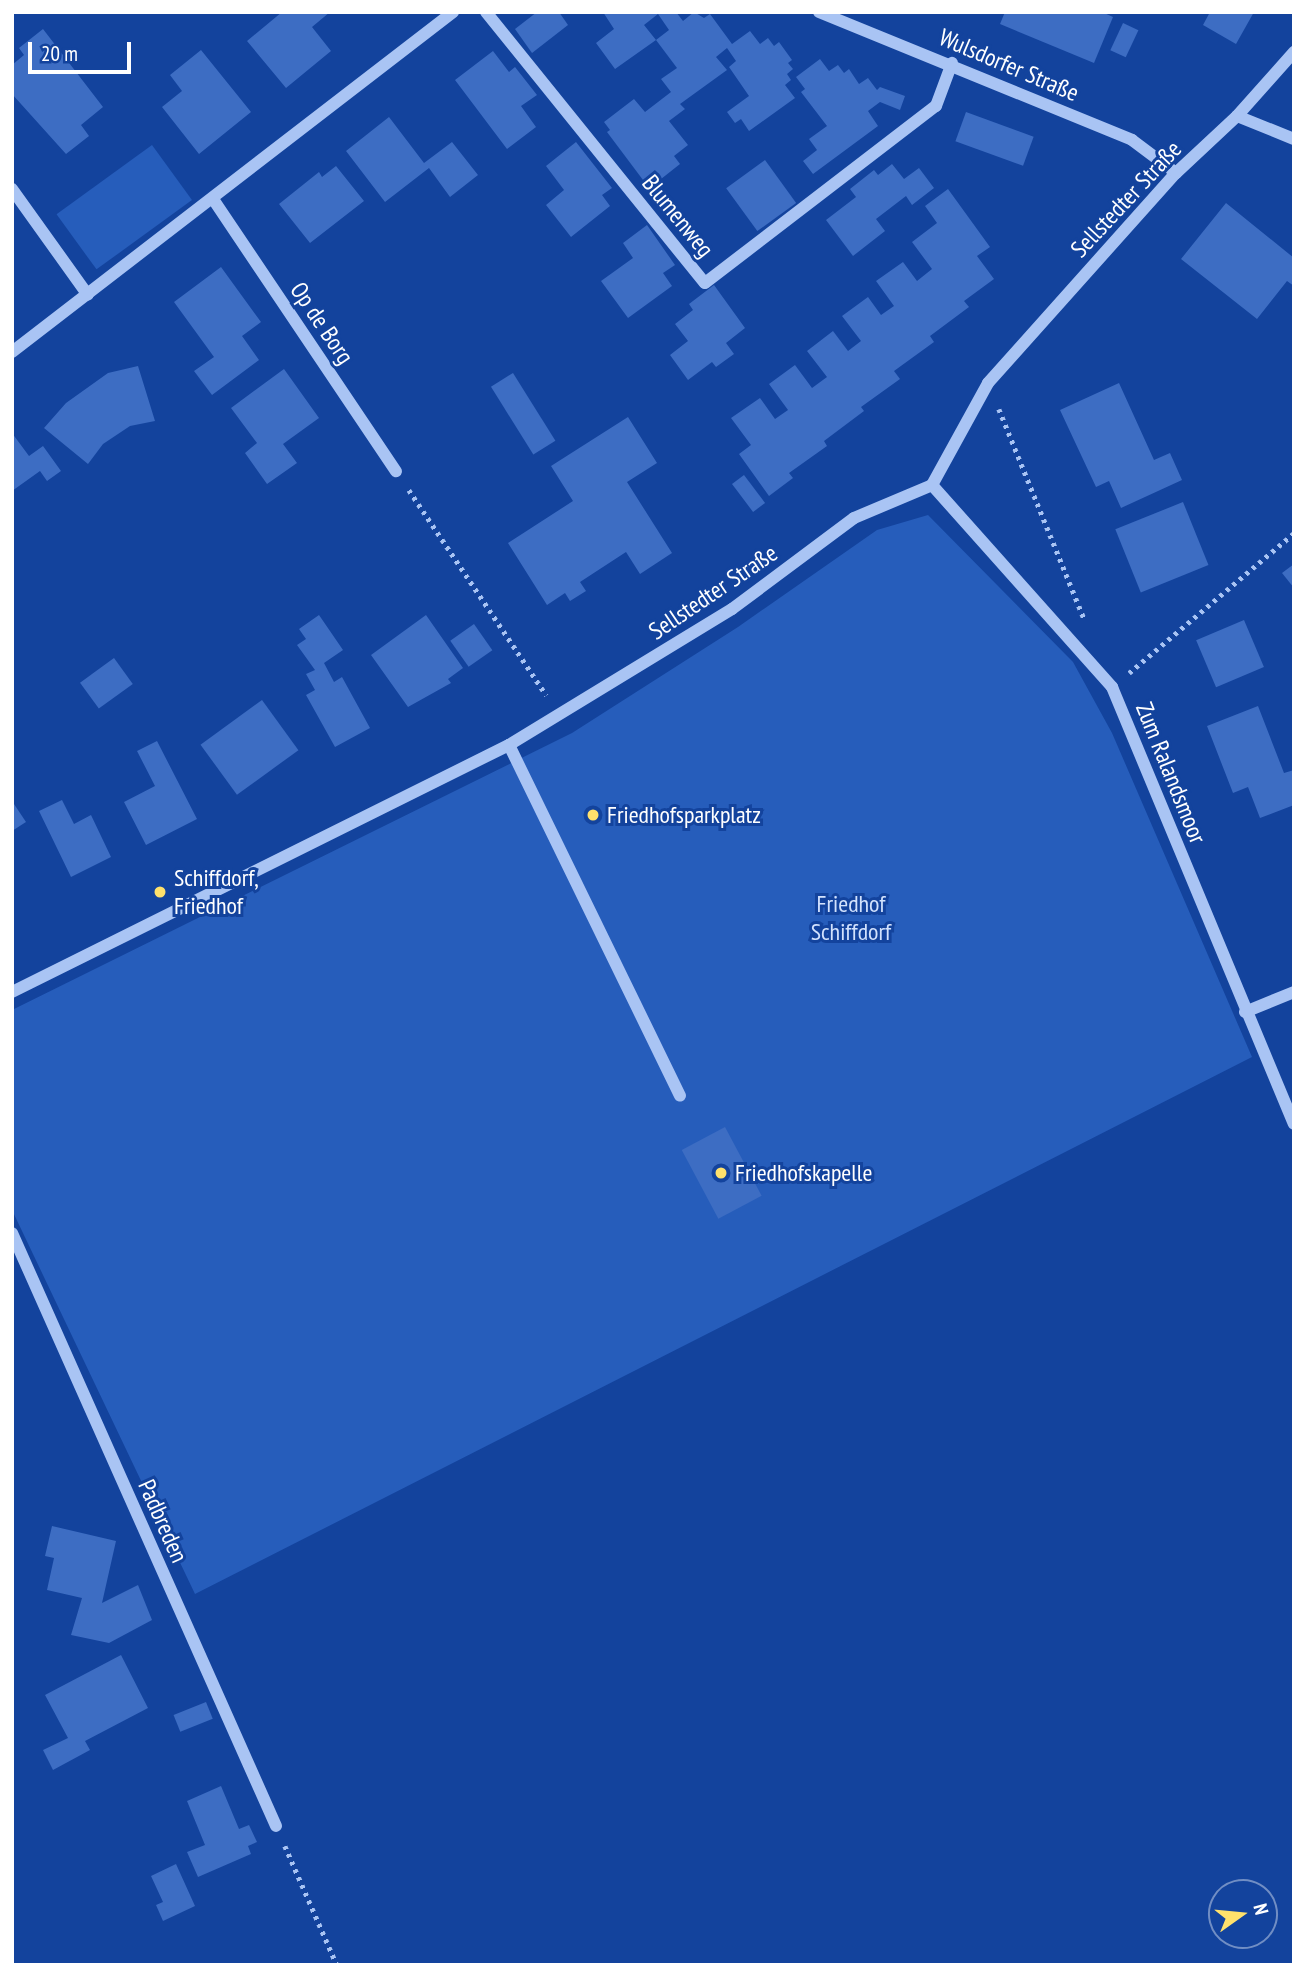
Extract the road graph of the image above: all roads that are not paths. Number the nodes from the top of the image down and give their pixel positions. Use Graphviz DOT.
graph roads {
  1 [pos="453,12"];
  2 [pos="486,12"];
  3 [pos="819,12"];
  4 [pos="1294,52"];
  5 [pos="952,63"];
  6 [pos="1237,116"];
  7 [pos="1294,139"];
  8 [pos="1176,173"];
  9 [pos="12,188"];
  10 [pos="213,199"];
  11 [pos="88,295"];
  12 [pos="12,352"];
  13 [pos="396,471"];
  14 [pos="932,485"];
  15 [pos="509,745"];
  16 [pos="12,992"];
  17 [pos="1294,992"];
  18 [pos="1245,1013"];
  19 [pos="680,1096"];
  20 [pos="1294,1124"];
  21 [pos="12,1233"];
  22 [pos="276,1826"];
  1 -- 10 [label="street"];
  2 -- 5 [label="street, Blumenweg"];
  3 -- 5 [label="street, Wulsdorfer Straße"];
  4 -- 6 [label="street, Sellstedter Straße"];
  5 -- 8 [label="street, Wulsdorfer Straße"];
  6 -- 7 [label="street"];
  6 -- 8 [label="street, Sellstedter Straße"];
  8 -- 14 [label="street, Sellstedter Straße"];
  9 -- 11 [label="street"];
  10 -- 11 [label="street"];
  10 -- 13 [label="street, Op de Borg"];
  11 -- 12 [label="street"];
  14 -- 15 [label="street, Sellstedter Straße"];
  14 -- 18 [label="street, Zum Ralandsmoor"];
  15 -- 16 [label="street, Sellstedter Straße"];
  15 -- 19 [label="street"];
  17 -- 18 [label="street"];
  18 -- 20 [label="street, Zum Ralandsmoor"];
  21 -- 22 [label="street, Padbreden"];
}
